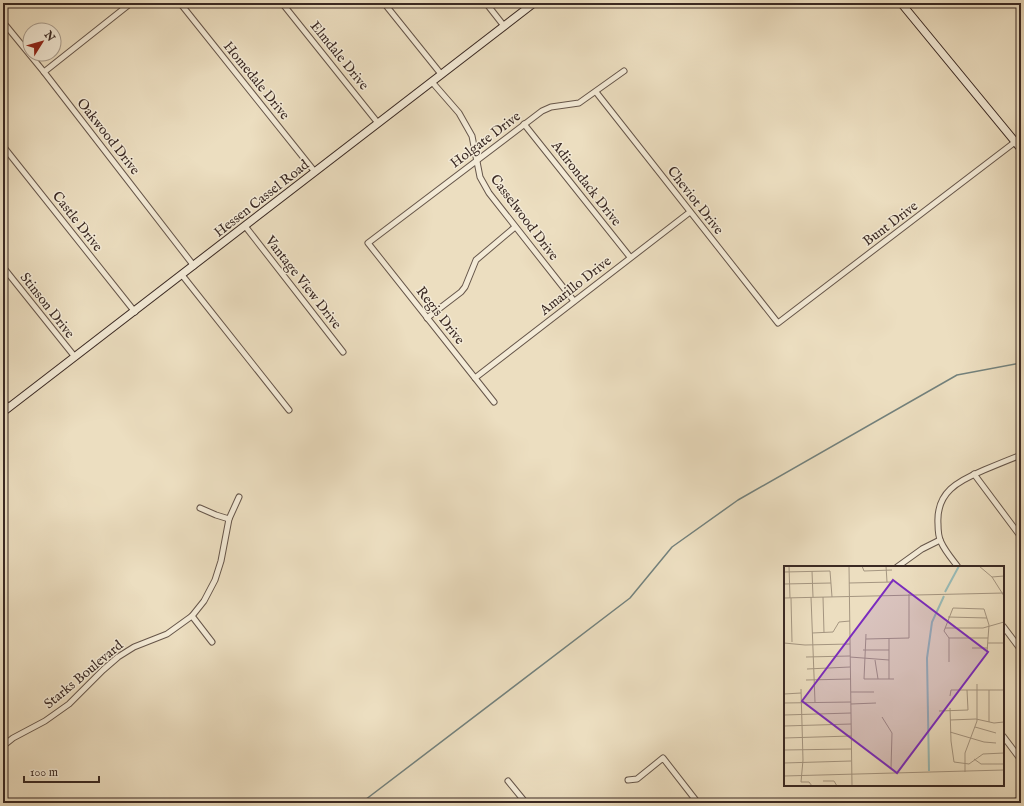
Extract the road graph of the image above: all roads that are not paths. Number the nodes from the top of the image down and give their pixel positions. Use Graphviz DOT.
graph roads {
  1 [pos="131,3"];
  2 [pos="180,3"];
  3 [pos="282,3"];
  4 [pos="384,3"];
  5 [pos="486,3"];
  6 [pos="534,3"];
  7 [pos="901,3"];
  8 [pos="3,22"];
  9 [pos="504,26"];
  10 [pos="624,71"];
  11 [pos="44,72"];
  12 [pos="441,74"];
  13 [pos="432,82"];
  14 [pos="596,92"];
  15 [pos="378,123"];
  16 [pos="524,124"];
  17 [pos="1015,142"];
  18 [pos="3,146"];
  19 [pos="1021,149"];
  20 [pos="476,160"];
  21 [pos="315,172"];
  22 [pos="690,212"];
  23 [pos="245,226"];
  24 [pos="516,227"];
  25 [pos="368,243"];
  26 [pos="630,257"];
  27 [pos="194,266"];
  28 [pos="3,267"];
  29 [pos="182,275"];
  30 [pos="574,301"];
  31 [pos="134,312"];
  32 [pos="427,318"];
  33 [pos="778,323"];
  34 [pos="343,352"];
  35 [pos="75,357"];
  36 [pos="475,378"];
  37 [pos="3,400"];
  38 [pos="494,402"];
  39 [pos="9,408"];
  40 [pos="289,410"];
  41 [pos="3,412"];
  42 [pos="1021,455"];
  43 [pos="974,474"];
  44 [pos="239,497"];
  45 [pos="200,508"];
  46 [pos="229,519"];
  47 [pos="1021,537"];
  48 [pos="940,540"];
  49 [pos="899,566"];
  50 [pos="957,566"];
  51 [pos="192,616"];
  52 [pos="1004,627"];
  53 [pos="212,642"];
  54 [pos="1021,650"];
  55 [pos="1004,737"];
  56 [pos="3,746"];
  57 [pos="1021,760"];
  58 [pos="628,780"];
  59 [pos="508,781"];
  60 [pos="526,803"];
  61 [pos="698,803"];
  1 -- 11 [label="street"];
  2 -- 21 [label="street, Homedale Drive"];
  3 -- 15 [label="street, Elmdale Drive"];
  4 -- 12 [label="street"];
  5 -- 9 [label="street"];
  6 -- 9 [label="main road, Hessen Cassel Road"];
  7 -- 17 [label="main road"];
  8 -- 11 [label="street, Oakwood Drive"];
  9 -- 12 [label="main road, Hessen Cassel Road"];
  10 -- 14 [label="street, Holgate Drive"];
  11 -- 27 [label="street, Oakwood Drive"];
  12 -- 13 [label="main road, Hessen Cassel Road"];
  13 -- 15 [label="main road, Hessen Cassel Road"];
  13 -- 20 [label="street, Casselwood Drive"];
  14 -- 16 [label="street, Holgate Drive"];
  14 -- 22 [label="street, Cheviot Drive"];
  15 -- 21 [label="main road, Hessen Cassel Road"];
  16 -- 20 [label="street, Holgate Drive"];
  16 -- 26 [label="street, Adirondack Drive"];
  17 -- 19 [label="main road"];
  17 -- 33 [label="street, Bunt Drive"];
  18 -- 31 [label="street, Castle Drive"];
  20 -- 24 [label="street, Casselwood Drive"];
  20 -- 25 [label="street, Holgate Drive"];
  21 -- 23 [label="main road, Hessen Cassel Road"];
  22 -- 26 [label="street, Amarillo Drive"];
  22 -- 33 [label="street, Cheviot Drive"];
  23 -- 27 [label="main road, Hessen Cassel Road"];
  23 -- 34 [label="street, Vantage View Drive"];
  24 -- 30 [label="street, Casselwood Drive"];
  24 -- 32 [label="street"];
  25 -- 32 [label="street, Regis Drive"];
  26 -- 30 [label="street, Amarillo Drive"];
  27 -- 29 [label="main road, Hessen Cassel Road"];
  28 -- 35 [label="street, Stinson Drive"];
  29 -- 31 [label="main road, Hessen Cassel Road"];
  29 -- 40 [label="street"];
  30 -- 36 [label="street, Amarillo Drive"];
  31 -- 35 [label="main road, Hessen Cassel Road"];
  32 -- 36 [label="street, Regis Drive"];
  35 -- 39 [label="main road, Hessen Cassel Road"];
  36 -- 38 [label="street, Regis Drive"];
  37 -- 39 [label="street"];
  39 -- 41 [label="main road, Hessen Cassel Road"];
  42 -- 43 [label="street"];
  43 -- 47 [label="street"];
  43 -- 48 [label="street"];
  44 -- 46 [label="street, Starks Boulevard"];
  45 -- 46 [label="street"];
  46 -- 51 [label="street, Starks Boulevard"];
  48 -- 49 [label="street"];
  48 -- 50 [label="street"];
  51 -- 53 [label="street"];
  51 -- 56 [label="street, Starks Boulevard"];
  52 -- 54 [label="street"];
  55 -- 57 [label="street"];
  58 -- 61 [label="street"];
  59 -- 60 [label="street"];
}
